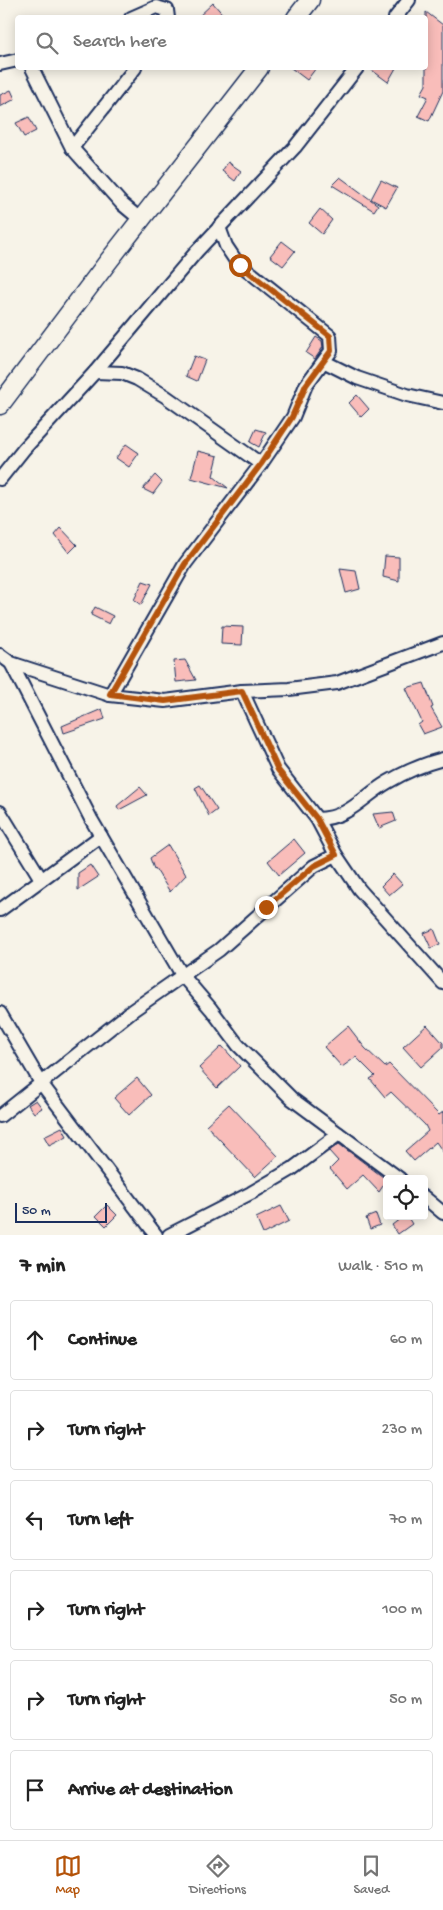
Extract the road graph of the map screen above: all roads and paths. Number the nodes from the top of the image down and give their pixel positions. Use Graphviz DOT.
graph roads {
  1 [pos="310,0"];
  2 [pos="409,0"];
  3 [pos="138,15"];
  4 [pos="168,15"];
  5 [pos="298,15"];
  6 [pos="397,15"];
  7 [pos="15,61"];
  8 [pos="0,64"];
  9 [pos="33,70"];
  10 [pos="133,70"];
  11 [pos="257,70"];
  12 [pos="355,70"];
  13 [pos="72,148"];
  14 [pos="140,219"];
  15 [pos="220,227"];
  16 [pos="325,362"];
  17 [pos="95,372"];
  18 [pos="443,403"];
  19 [pos="0,405"];
  20 [pos="261,464"];
  21 [pos="0,479"];
  22 [pos="443,643"];
  23 [pos="0,655"];
  24 [pos="11,662"];
  25 [pos="242,691"];
  26 [pos="110,694"];
  27 [pos="443,759"];
  28 [pos="0,812"];
  29 [pos="317,819"];
  30 [pos="101,836"];
  31 [pos="336,855"];
  32 [pos="41,879"];
  33 [pos="0,910"];
  34 [pos="182,975"];
  35 [pos="443,983"];
  36 [pos="0,1013"];
  37 [pos="41,1083"];
  38 [pos="0,1116"];
  39 [pos="339,1134"];
  40 [pos="395,1175"];
  41 [pos="428,1200"];
  42 [pos="443,1213"];
  43 [pos="156,1235"];
  44 [pos="169,1235"];
  1 -- 5 [label="street"];
  2 -- 6 [label="street"];
  3 -- 4 [label="street"];
  7 -- 8 [label="street"];
  9 -- 13 [label="street"];
  10 -- 13 [label="street"];
  11 -- 14 [label="street"];
  12 -- 15 [label="street"];
  13 -- 14 [label="street"];
  14 -- 19 [label="street"];
  15 -- 16 [label="street"];
  15 -- 17 [label="street"];
  16 -- 18 [label="street"];
  16 -- 20 [label="street"];
  17 -- 20 [label="street"];
  17 -- 21 [label="street"];
  20 -- 26 [label="street"];
  22 -- 25 [label="street"];
  23 -- 24 [label="street"];
  24 -- 26 [label="street"];
  24 -- 30 [label="street"];
  25 -- 26 [label="street"];
  25 -- 29 [label="street"];
  27 -- 29 [label="street"];
  28 -- 32 [label="street"];
  29 -- 31 [label="street"];
  30 -- 32 [label="street"];
  30 -- 34 [label="street"];
  31 -- 34 [label="street"];
  31 -- 35 [label="street"];
  32 -- 33 [label="street"];
  34 -- 37 [label="street"];
  34 -- 39 [label="street"];
  36 -- 37 [label="street"];
  37 -- 38 [label="street"];
  37 -- 43 [label="street"];
  39 -- 40 [label="street"];
  39 -- 44 [label="street"];
  41 -- 42 [label="street"];
}
